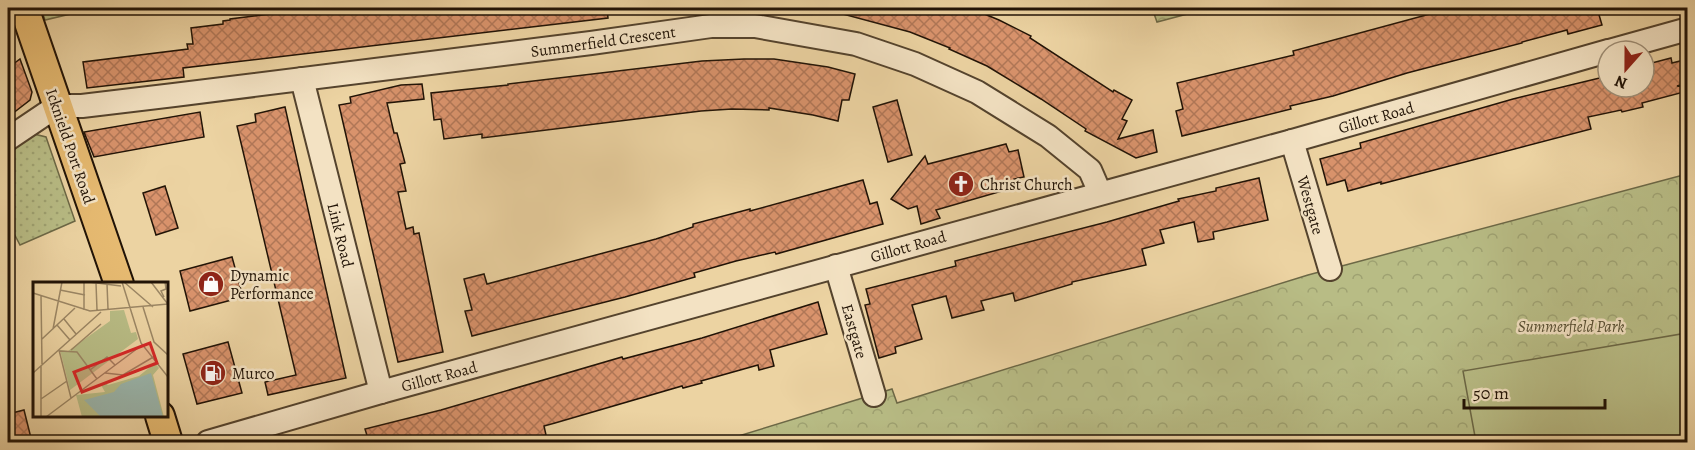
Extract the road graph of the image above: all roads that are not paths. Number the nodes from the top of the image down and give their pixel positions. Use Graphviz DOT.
graph roads {
  1 [pos="24,8"];
  2 [pos="1688,29"];
  3 [pos="1652,39"];
  4 [pos="1596,54"];
  5 [pos="302,79"];
  6 [pos="57,106"];
  7 [pos="8,139"];
  8 [pos="1292,141"];
  9 [pos="1100,193"];
  10 [pos="836,266"];
  11 [pos="1330,269"];
  12 [pos="118,282"];
  13 [pos="381,392"];
  14 [pos="874,395"];
  15 [pos="160,417"];
  16 [pos="168,442"];
  17 [pos="208,442"];
  1 -- 6 [label="main road, Icknield Port Road"];
  2 -- 3 [label="street, Gillott Road"];
  4 -- 8 [label="street, Gillott Road"];
  5 -- 6 [label="street, Summerfield Crescent"];
  5 -- 9 [label="street, Summerfield Crescent"];
  5 -- 13 [label="street, Link Road"];
  6 -- 7 [label="street"];
  6 -- 12 [label="main road, Icknield Port Road"];
  8 -- 9 [label="street, Gillott Road"];
  8 -- 11 [label="street, Westgate"];
  9 -- 10 [label="street, Gillott Road"];
  10 -- 13 [label="street, Gillott Road"];
  10 -- 14 [label="street, Eastgate"];
  13 -- 17 [label="street, Gillott Road"];
  15 -- 16 [label="main road"];
}
